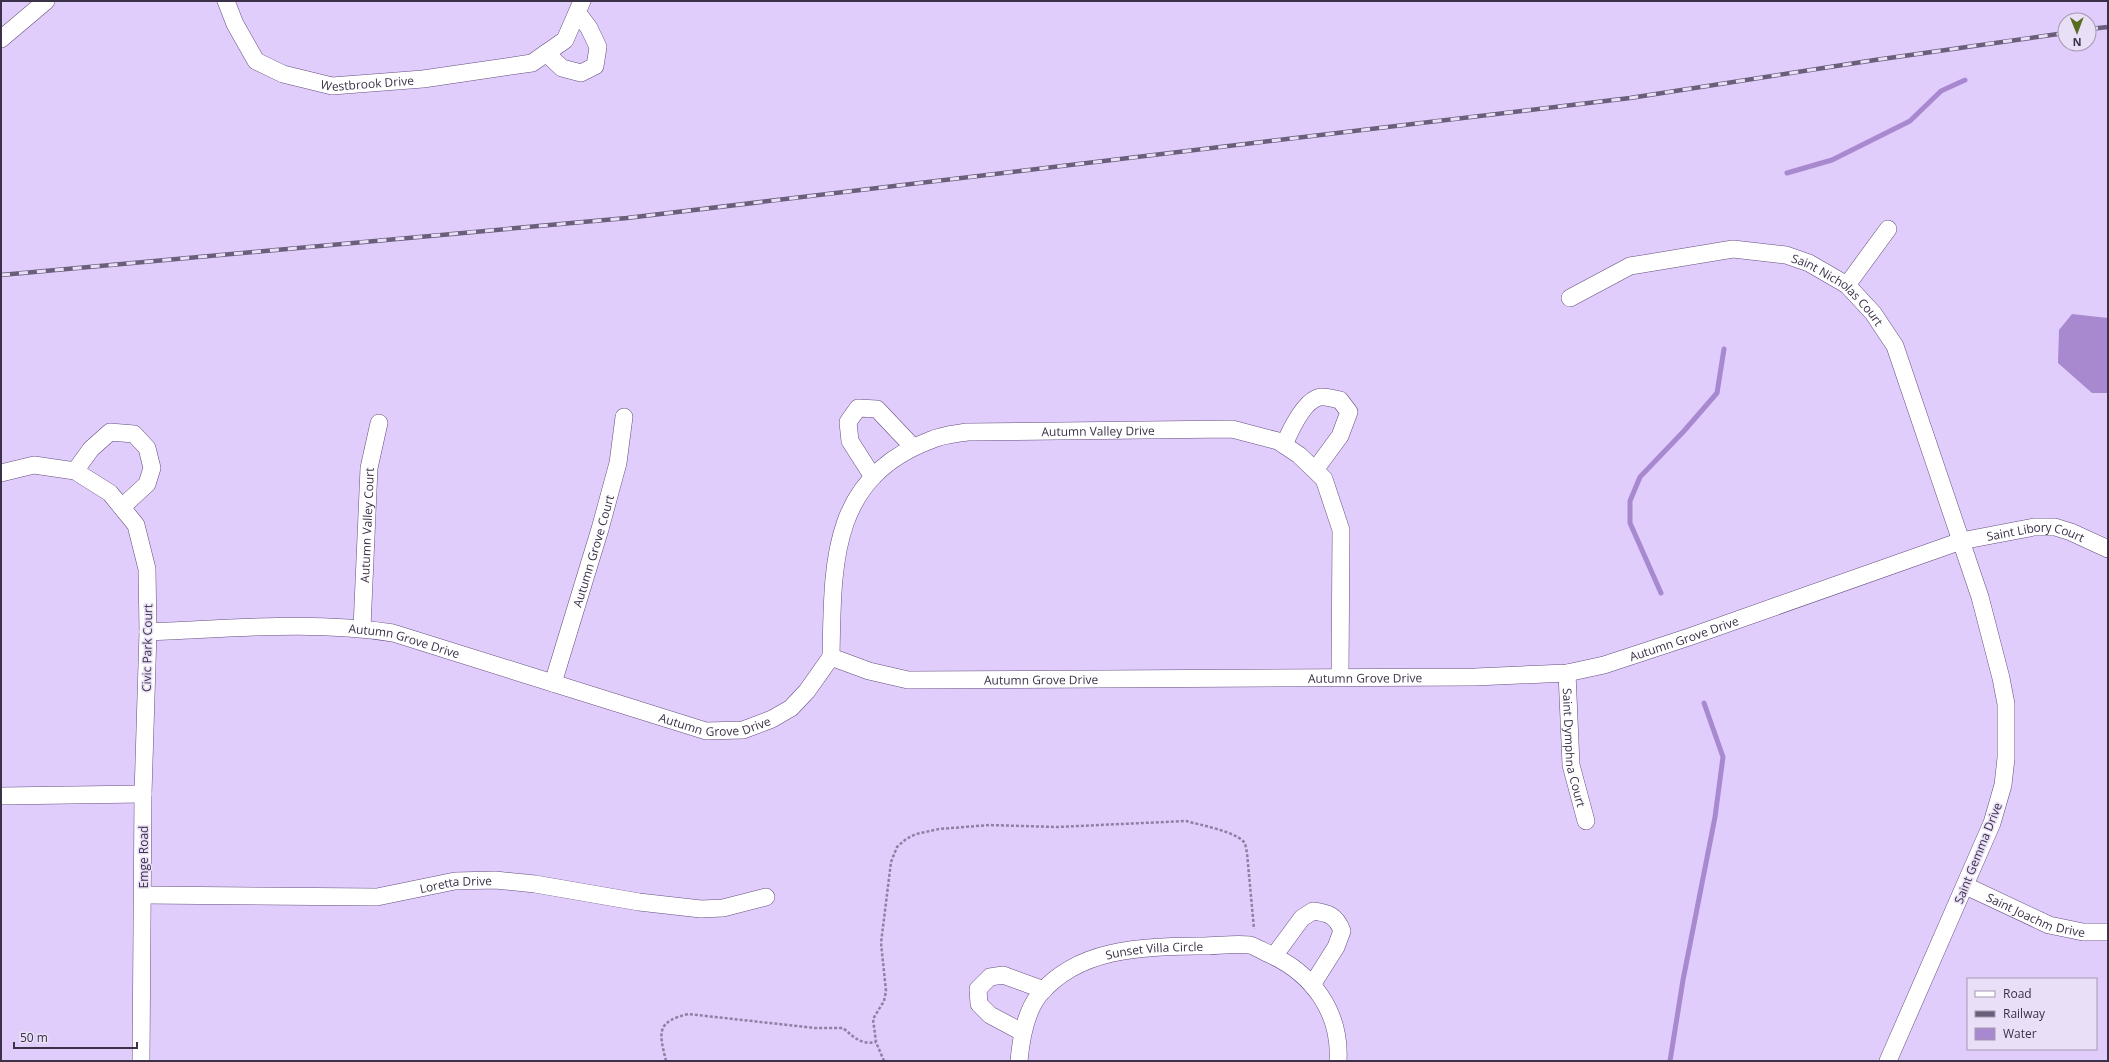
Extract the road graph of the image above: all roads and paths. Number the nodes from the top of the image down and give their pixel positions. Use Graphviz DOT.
graph roads {
  1 [pos="46,1"];
  2 [pos="226,1"];
  3 [pos="580,7"];
  4 [pos="1,39"];
  5 [pos="546,53"];
  6 [pos="1888,229"];
  7 [pos="1848,285"];
  8 [pos="1570,298"];
  9 [pos="624,417"];
  10 [pos="379,423"];
  11 [pos="1284,445"];
  12 [pos="913,447"];
  13 [pos="75,470"];
  14 [pos="1315,470"];
  15 [pos="1,473"];
  16 [pos="873,477"];
  17 [pos="122,507"];
  18 [pos="1961,541"];
  19 [pos="2108,549"];
  20 [pos="362,628"];
  21 [pos="148,632"];
  22 [pos="830,657"];
  23 [pos="1566,673"];
  24 [pos="1340,677"];
  25 [pos="553,683"];
  26 [pos="143,794"];
  27 [pos="1,796"];
  28 [pos="1586,821"];
  29 [pos="1966,886"];
  30 [pos="143,895"];
  31 [pos="766,897"];
  32 [pos="2108,932"];
  33 [pos="1255,947"];
  34 [pos="1274,956"];
  35 [pos="1312,985"];
  36 [pos="1044,990"];
  37 [pos="1022,1032"];
  38 [pos="876,1042"];
  39 [pos="141,1061"];
  40 [pos="666,1061"];
  41 [pos="884,1061"];
  42 [pos="1019,1061"];
  43 [pos="1338,1061"];
  44 [pos="1888,1061"];
  1 -- 4 [label="street"];
  2 -- 5 [label="street, Westbrook Drive"];
  3 -- 5 [label="street, Westbrook Drive"];
  3 -- 5 [label="street, Westbrook Drive"];
  6 -- 7 [label="street"];
  7 -- 8 [label="street, Saint Nicholas Court"];
  7 -- 18 [label="street, Saint Nicholas Court"];
  9 -- 25 [label="street, Autumn Grove Court"];
  10 -- 20 [label="street, Autumn Valley Court"];
  11 -- 12 [label="street, Autumn Valley Drive"];
  11 -- 14 [label="street, Autumn Valley Drive"];
  11 -- 14 [label="street"];
  12 -- 16 [label="street, Autumn Valley Drive"];
  12 -- 16 [label="street"];
  13 -- 15 [label="street, Civic Park Court"];
  13 -- 17 [label="street, Civic Park Court"];
  13 -- 17 [label="street"];
  14 -- 24 [label="street, Autumn Valley Drive"];
  16 -- 22 [label="street, Autumn Valley Drive"];
  17 -- 21 [label="street, Civic Park Court"];
  18 -- 19 [label="street, Saint Libory Court"];
  18 -- 23 [label="street, Autumn Grove Drive"];
  18 -- 29 [label="street, Saint Gemma Drive"];
  20 -- 21 [label="street, Autumn Grove Drive"];
  20 -- 25 [label="street, Autumn Grove Drive"];
  21 -- 26 [label="street, Civic Park Court"];
  22 -- 24 [label="street, Autumn Grove Drive"];
  22 -- 25 [label="street, Autumn Grove Drive"];
  23 -- 24 [label="street, Autumn Grove Drive"];
  23 -- 28 [label="street, Saint Dymphna Court"];
  26 -- 27 [label="street"];
  26 -- 30 [label="street, Emge Road"];
  29 -- 32 [label="street, Saint Joachm Drive"];
  29 -- 44 [label="street, Saint Gemma Drive"];
  30 -- 31 [label="street, Loretta Drive"];
  30 -- 39 [label="street, Emge Road"];
  33 -- 34 [label="street, Sunset Villa Circle"];
  33 -- 36 [label="street, Sunset Villa Circle"];
  33 -- 38 [label="path"];
  34 -- 35 [label="street, Sunset Villa Circle"];
  34 -- 35 [label="street"];
  35 -- 43 [label="street, Sunset Villa Circle"];
  36 -- 37 [label="street, Sunset Villa Circle"];
  36 -- 37 [label="street"];
  37 -- 42 [label="street, Sunset Villa Circle"];
  38 -- 40 [label="path"];
  38 -- 41 [label="path"];
}
